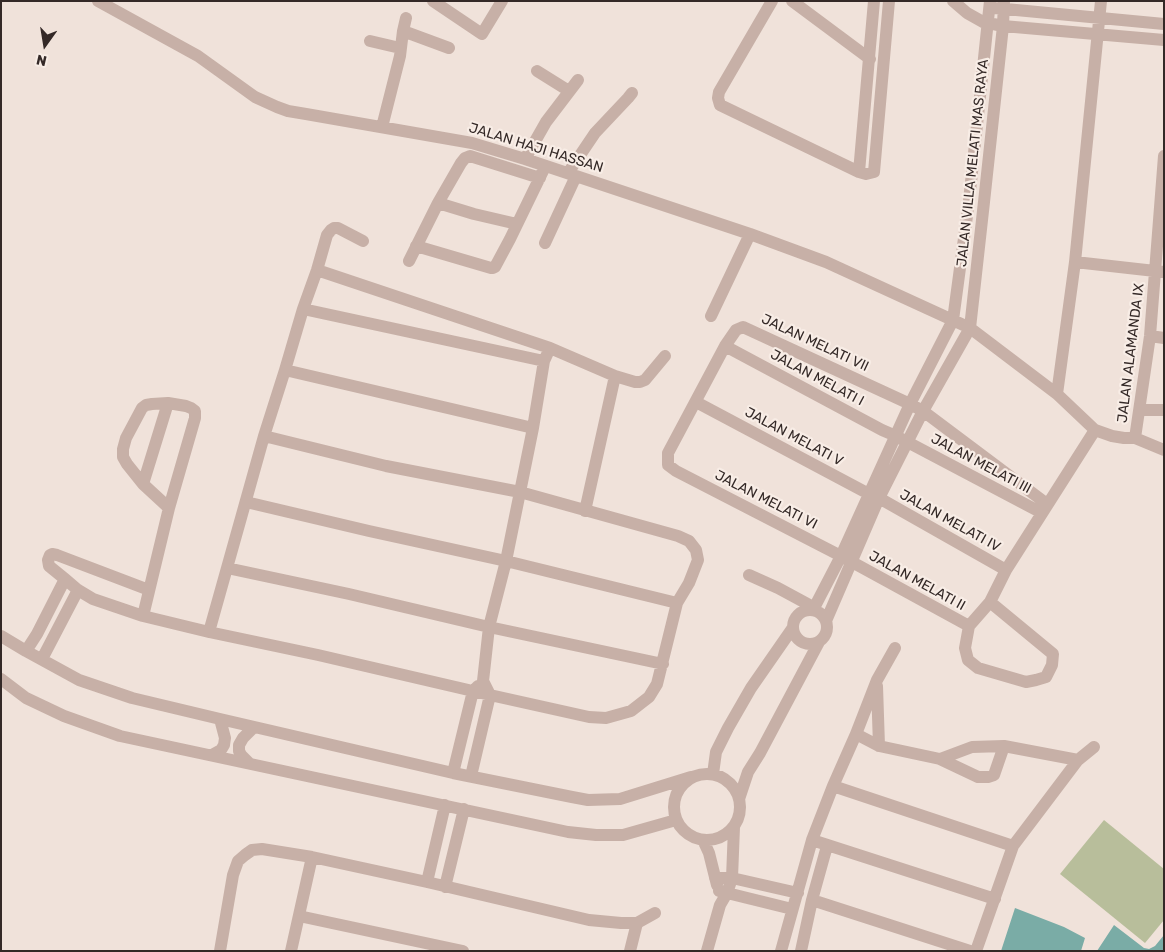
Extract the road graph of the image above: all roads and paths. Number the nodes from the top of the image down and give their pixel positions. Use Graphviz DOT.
graph roads {
  1 [pos="98,1"];
  2 [pos="433,1"];
  3 [pos="502,1"];
  4 [pos="772,1"];
  5 [pos="792,1"];
  6 [pos="874,1"];
  7 [pos="889,1"];
  8 [pos="952,1"];
  9 [pos="1101,1"];
  10 [pos="990,4"];
  11 [pos="1003,5"];
  12 [pos="1100,18"];
  13 [pos="989,23"];
  14 [pos="1164,24"];
  15 [pos="1002,26"];
  16 [pos="1098,35"];
  17 [pos="1164,40"];
  18 [pos="370,41"];
  19 [pos="400,48"];
  20 [pos="450,48"];
  21 [pos="870,60"];
  22 [pos="536,71"];
  23 [pos="578,80"];
  24 [pos="569,91"];
  25 [pos="632,93"];
  26 [pos="382,127"];
  27 [pos="1164,156"];
  28 [pos="525,159"];
  29 [pos="542,172"];
  30 [pos="859,172"];
  31 [pos="572,174"];
  32 [pos="970,201"];
  33 [pos="984,202"];
  34 [pos="438,203"];
  35 [pos="1162,204"];
  36 [pos="518,224"];
  37 [pos="750,234"];
  38 [pos="363,241"];
  39 [pos="545,242"];
  40 [pos="416,246"];
  41 [pos="409,261"];
  42 [pos="1075,262"];
  43 [pos="317,270"];
  44 [pos="1160,272"];
  45 [pos="303,309"];
  46 [pos="711,316"];
  47 [pos="953,320"];
  48 [pos="970,328"];
  49 [pos="1150,336"];
  50 [pos="1164,338"];
  51 [pos="725,346"];
  52 [pos="550,348"];
  53 [pos="665,356"];
  54 [pos="544,361"];
  55 [pos="285,370"];
  56 [pos="615,376"];
  57 [pos="1057,394"];
  58 [pos="696,402"];
  59 [pos="168,403"];
  60 [pos="910,404"];
  61 [pos="1140,410"];
  62 [pos="1164,410"];
  63 [pos="923,411"];
  64 [pos="533,428"];
  65 [pos="1095,430"];
  66 [pos="264,436"];
  67 [pos="1135,438"];
  68 [pos="902,439"];
  69 [pos="1164,450"];
  70 [pos="668,464"];
  71 [pos="143,484"];
  72 [pos="520,492"];
  73 [pos="874,496"];
  74 [pos="246,502"];
  75 [pos="169,508"];
  76 [pos="1044,508"];
  77 [pos="585,511"];
  78 [pos="846,559"];
  79 [pos="506,561"];
  80 [pos="227,568"];
  81 [pos="1006,570"];
  82 [pos="749,575"];
  83 [pos="65,579"];
  84 [pos="78,590"];
  85 [pos="149,590"];
  86 [pos="990,602"];
  87 [pos="678,603"];
  88 [pos="814,609"];
  89 [pos="143,616"];
  90 [pos="826,621"];
  91 [pos="969,626"];
  92 [pos="489,627"];
  93 [pos="792,629"];
  94 [pos="209,632"];
  95 [pos="1,636"];
  96 [pos="819,642"];
  97 [pos="895,648"];
  98 [pos="26,651"];
  99 [pos="42,659"];
  100 [pos="663,664"];
  101 [pos="1,679"];
  102 [pos="877,680"];
  103 [pos="483,681"];
  104 [pos="473,691"];
  105 [pos="490,695"];
  106 [pos="220,719"];
  107 [pos="254,727"];
  108 [pos="856,734"];
  109 [pos="879,746"];
  110 [pos="1004,746"];
  111 [pos="1094,746"];
  112 [pos="212,755"];
  113 [pos="940,759"];
  114 [pos="1078,760"];
  115 [pos="249,763"];
  116 [pos="453,773"];
  117 [pos="713,774"];
  118 [pos="471,776"];
  119 [pos="692,777"];
  120 [pos="833,786"];
  121 [pos="739,798"];
  122 [pos="445,805"];
  123 [pos="464,809"];
  124 [pos="676,820"];
  125 [pos="734,827"];
  126 [pos="703,840"];
  127 [pos="812,840"];
  128 [pos="827,846"];
  129 [pos="1013,846"];
  130 [pos="312,857"];
  131 [pos="716,878"];
  132 [pos="732,878"];
  133 [pos="428,882"];
  134 [pos="445,887"];
  135 [pos="722,892"];
  136 [pos="798,893"];
  137 [pos="995,899"];
  138 [pos="812,900"];
  139 [pos="792,909"];
  140 [pos="655,913"];
  141 [pos="299,916"];
  142 [pos="637,923"];
  143 [pos="782,950"];
  144 [pos="220,951"];
  145 [pos="291,951"];
  146 [pos="463,951"];
  147 [pos="630,951"];
  148 [pos="708,951"];
  149 [pos="802,951"];
  150 [pos="970,951"];
  151 [pos="976,951"];
  1 -- 26 [label="street, JALAN HAJI HASSAN"];
  2 -- 3 [label="street"];
  4 -- 30 [label="street"];
  5 -- 21 [label="street"];
  6 -- 21 [label="street"];
  7 -- 30 [label="street"];
  8 -- 13 [label="street"];
  9 -- 12 [label="street"];
  10 -- 11 [label="street"];
  10 -- 13 [label="street, JALAN VILLA MELATI MAS RAYA"];
  11 -- 12 [label="street"];
  11 -- 15 [label="street, JALAN VILLA MELATI MAS RAYA"];
  12 -- 14 [label="street"];
  12 -- 16 [label="street"];
  13 -- 15 [label="street"];
  13 -- 32 [label="street, JALAN VILLA MELATI MAS RAYA"];
  15 -- 16 [label="street"];
  15 -- 33 [label="street, JALAN VILLA MELATI MAS RAYA"];
  16 -- 17 [label="street"];
  16 -- 42 [label="street"];
  18 -- 19 [label="street"];
  19 -- 20 [label="street"];
  19 -- 26 [label="street"];
  21 -- 30 [label="street"];
  22 -- 24 [label="street"];
  23 -- 24 [label="street"];
  24 -- 28 [label="street"];
  25 -- 31 [label="street"];
  26 -- 28 [label="street, JALAN HAJI HASSAN"];
  27 -- 35 [label="street, JALAN ALAMANDA IX"];
  28 -- 29 [label="street, JALAN HAJI HASSAN"];
  29 -- 31 [label="street, JALAN HAJI HASSAN"];
  29 -- 34 [label="street"];
  29 -- 36 [label="street"];
  31 -- 37 [label="street, JALAN HAJI HASSAN"];
  31 -- 39 [label="street"];
  32 -- 33 [label="street"];
  32 -- 47 [label="street, JALAN VILLA MELATI MAS RAYA"];
  33 -- 48 [label="street, JALAN VILLA MELATI MAS RAYA"];
  34 -- 36 [label="street"];
  34 -- 40 [label="street"];
  35 -- 44 [label="street, JALAN ALAMANDA IX"];
  36 -- 40 [label="street"];
  37 -- 46 [label="street"];
  37 -- 47 [label="street, JALAN HAJI HASSAN"];
  38 -- 43 [label="street"];
  40 -- 41 [label="street"];
  42 -- 44 [label="street"];
  42 -- 57 [label="street"];
  43 -- 45 [label="street"];
  43 -- 52 [label="street"];
  44 -- 49 [label="street, JALAN ALAMANDA IX"];
  45 -- 54 [label="street"];
  45 -- 55 [label="street"];
  47 -- 48 [label="street, JALAN HAJI HASSAN"];
  47 -- 60 [label="street, JALAN VILLA MELATI MAS RAYA"];
  48 -- 57 [label="street, JALAN HAJI HASSAN"];
  48 -- 63 [label="street"];
  49 -- 50 [label="street"];
  49 -- 61 [label="street, JALAN ALAMANDA IX"];
  51 -- 58 [label="street, JALAN MELATI VII"];
  51 -- 60 [label="street, JALAN MELATI VII"];
  51 -- 68 [label="street, JALAN MELATI I"];
  52 -- 54 [label="street"];
  52 -- 56 [label="street"];
  53 -- 56 [label="street"];
  54 -- 64 [label="street"];
  55 -- 64 [label="street"];
  55 -- 66 [label="street"];
  56 -- 77 [label="street"];
  57 -- 65 [label="street, JALAN HAJI HASSAN"];
  58 -- 70 [label="street, JALAN MELATI VII"];
  58 -- 73 [label="street, JALAN MELATI V"];
  59 -- 71 [label="street"];
  59 -- 71 [label="street"];
  59 -- 75 [label="street"];
  60 -- 63 [label="street"];
  60 -- 68 [label="street, JALAN VILLA MELATI MAS RAYA"];
  61 -- 62 [label="street"];
  61 -- 67 [label="street, JALAN ALAMANDA IX"];
  63 -- 68 [label="street"];
  63 -- 76 [label="street"];
  64 -- 72 [label="street"];
  65 -- 67 [label="street"];
  65 -- 76 [label="street"];
  66 -- 72 [label="street"];
  66 -- 74 [label="street"];
  67 -- 69 [label="street"];
  68 -- 73 [label="street"];
  68 -- 76 [label="street, JALAN MELATI III"];
  70 -- 78 [label="street, JALAN MELATI VI"];
  71 -- 75 [label="street"];
  72 -- 77 [label="street"];
  72 -- 79 [label="street"];
  73 -- 78 [label="street"];
  73 -- 81 [label="street, JALAN MELATI IV"];
  74 -- 79 [label="street"];
  74 -- 80 [label="street"];
  75 -- 85 [label="street"];
  76 -- 81 [label="street"];
  77 -- 87 [label="street"];
  78 -- 88 [label="street"];
  78 -- 90 [label="street"];
  78 -- 91 [label="street, JALAN MELATI II"];
  79 -- 87 [label="street"];
  79 -- 92 [label="street"];
  80 -- 92 [label="street"];
  80 -- 94 [label="street"];
  81 -- 86 [label="street"];
  82 -- 88 [label="street"];
  83 -- 84 [label="street"];
  83 -- 85 [label="street"];
  83 -- 98 [label="street"];
  84 -- 89 [label="street"];
  84 -- 99 [label="street"];
  85 -- 89 [label="street"];
  86 -- 91 [label="street"];
  86 -- 91 [label="street"];
  87 -- 100 [label="street"];
  88 -- 90 [label="street"];
  88 -- 93 [label="street"];
  89 -- 94 [label="street"];
  90 -- 96 [label="street"];
  92 -- 100 [label="street"];
  92 -- 103 [label="street"];
  93 -- 96 [label="street"];
  93 -- 117 [label="street"];
  94 -- 104 [label="street"];
  95 -- 98 [label="street"];
  96 -- 121 [label="street"];
  97 -- 102 [label="street"];
  98 -- 99 [label="street"];
  99 -- 106 [label="street"];
  100 -- 105 [label="street"];
  101 -- 112 [label="street"];
  102 -- 108 [label="street"];
  102 -- 109 [label="street"];
  103 -- 104 [label="street"];
  103 -- 105 [label="street"];
  104 -- 105 [label="street"];
  104 -- 116 [label="street"];
  105 -- 118 [label="street"];
  106 -- 107 [label="street"];
  106 -- 112 [label="street"];
  107 -- 115 [label="street"];
  107 -- 116 [label="street"];
  108 -- 109 [label="street"];
  108 -- 120 [label="street"];
  109 -- 113 [label="street"];
  110 -- 113 [label="street"];
  110 -- 113 [label="street"];
  110 -- 114 [label="street"];
  111 -- 114 [label="street"];
  112 -- 115 [label="street"];
  114 -- 129 [label="street"];
  115 -- 122 [label="street"];
  116 -- 118 [label="street"];
  117 -- 119 [label="street"];
  117 -- 121 [label="street"];
  118 -- 119 [label="street"];
  119 -- 124 [label="street"];
  120 -- 127 [label="street"];
  120 -- 129 [label="street"];
  121 -- 125 [label="street"];
  122 -- 123 [label="street"];
  122 -- 133 [label="street"];
  123 -- 124 [label="street"];
  123 -- 134 [label="street"];
  124 -- 126 [label="street"];
  125 -- 126 [label="street"];
  125 -- 132 [label="street"];
  126 -- 131 [label="street"];
  127 -- 128 [label="street"];
  127 -- 136 [label="street"];
  128 -- 137 [label="street"];
  128 -- 138 [label="street"];
  129 -- 137 [label="street"];
  130 -- 133 [label="street"];
  130 -- 141 [label="street"];
  130 -- 144 [label="street"];
  131 -- 132 [label="street"];
  131 -- 135 [label="street"];
  132 -- 135 [label="street"];
  132 -- 136 [label="street"];
  133 -- 134 [label="street"];
  134 -- 142 [label="street"];
  135 -- 139 [label="street"];
  135 -- 148 [label="street"];
  136 -- 139 [label="street"];
  137 -- 151 [label="street"];
  138 -- 149 [label="street"];
  138 -- 150 [label="street"];
  139 -- 143 [label="street"];
  140 -- 142 [label="street"];
  141 -- 145 [label="street"];
  141 -- 146 [label="street"];
  142 -- 147 [label="street"];
}
